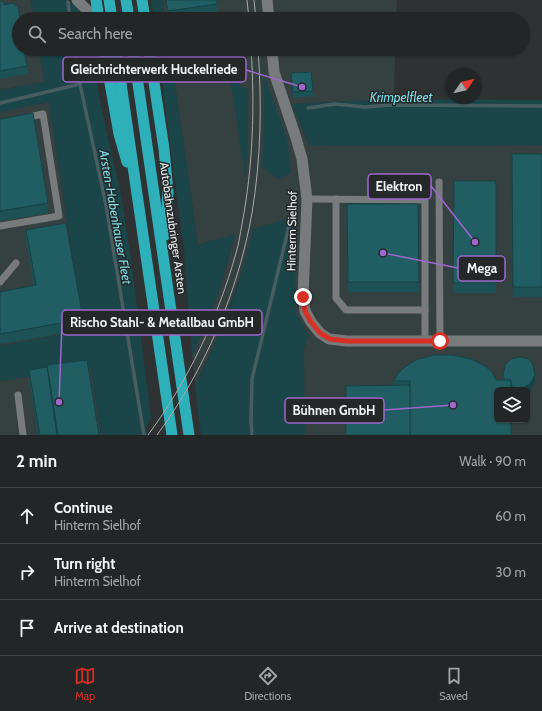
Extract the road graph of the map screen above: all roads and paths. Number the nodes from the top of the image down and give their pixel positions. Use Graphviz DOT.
graph roads {
  1 [pos="77,0"];
  2 [pos="96,0"];
  3 [pos="109,0"];
  4 [pos="126,0"];
  5 [pos="142,0"];
  6 [pos="267,0"];
  7 [pos="89,12"];
  8 [pos="98,12"];
  9 [pos="111,12"];
  10 [pos="128,12"];
  11 [pos="144,12"];
  12 [pos="268,12"];
  13 [pos="105,56"];
  14 [pos="117,56"];
  15 [pos="134,56"];
  16 [pos="150,56"];
  17 [pos="273,56"];
  18 [pos="14,120"];
  19 [pos="439,182"];
  20 [pos="307,199"];
  21 [pos="336,199"];
  22 [pos="138,203"];
  23 [pos="0,226"];
  24 [pos="163,255"];
  25 [pos="16,263"];
  26 [pos="0,282"];
  27 [pos="425,310"];
  28 [pos="425,341"];
  29 [pos="440,341"];
  30 [pos="542,341"];
  31 [pos="18,395"];
  32 [pos="23,435"];
  33 [pos="172,435"];
  34 [pos="190,435"];
  1 -- 7 [label="street"];
  2 -- 8 [label="highway"];
  3 -- 9 [label="highway"];
  4 -- 10 [label="highway"];
  5 -- 11 [label="highway"];
  6 -- 12 [label="street"];
  13 -- 22 [label="highway"];
  14 -- 22 [label="highway"];
  15 -- 24 [label="highway, Autobahnzubringer Arsten"];
  16 -- 24 [label="highway"];
  17 -- 20 [label="street, Hinterm Sielhof"];
  18 -- 23 [label="lane"];
  19 -- 29 [label="lane"];
  20 -- 21 [label="lane"];
  20 -- 28 [label="street, Hinterm Sielhof"];
  21 -- 27 [label="lane"];
  21 -- 27 [label="lane"];
  22 -- 33 [label="highway"];
  24 -- 34 [label="highway, Autobahnzubringer Arsten"];
  25 -- 26 [label="lane"];
  27 -- 28 [label="lane"];
  28 -- 29 [label="street, Hinterm Sielhof"];
  29 -- 30 [label="street, Hinterm Sielhof"];
  31 -- 32 [label="lane"];
}
